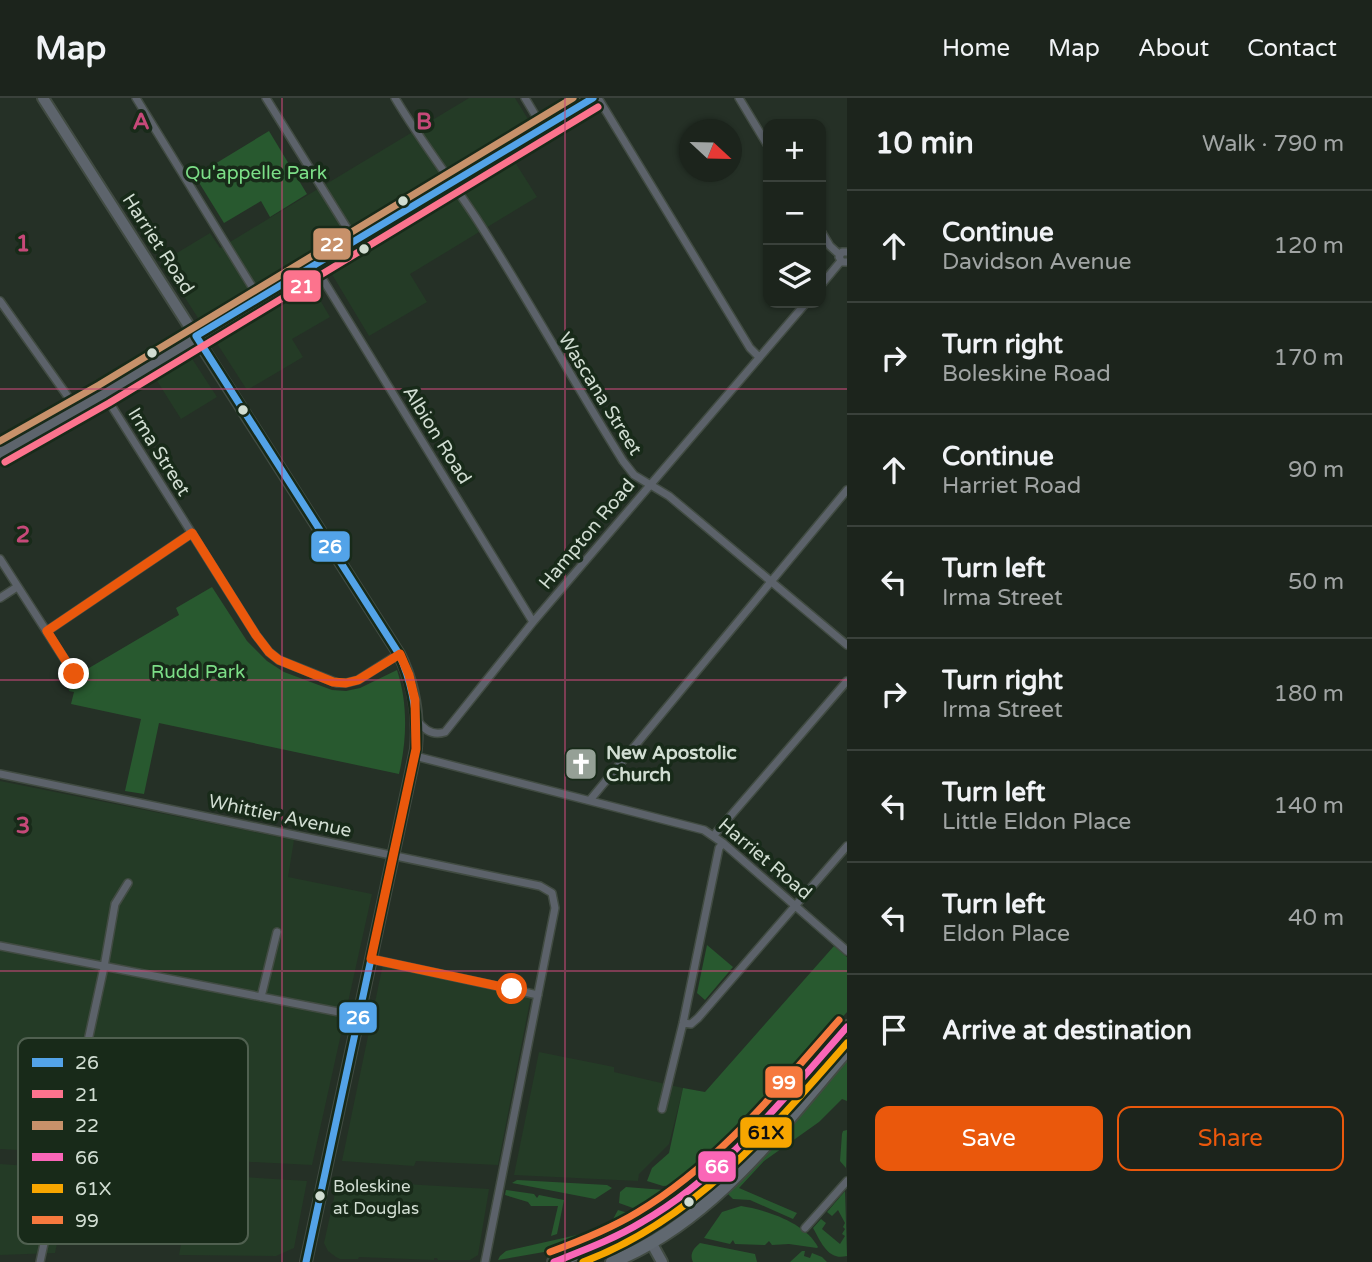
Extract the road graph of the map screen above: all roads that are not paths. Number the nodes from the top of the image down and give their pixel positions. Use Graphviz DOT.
graph roads {
  1 [pos="43,98"];
  2 [pos="136,98"];
  3 [pos="266,98"];
  4 [pos="394,98"];
  5 [pos="525,98"];
  6 [pos="596,98"];
  7 [pos="739,98"];
  8 [pos="543,128"];
  9 [pos="763,137"];
  10 [pos="451,184"];
  11 [pos="826,237"];
  12 [pos="355,241"];
  13 [pos="842,256"];
  14 [pos="314,265"];
  15 [pos="826,278"];
  16 [pos="259,298"];
  17 [pos="0,301"];
  18 [pos="802,308"];
  19 [pos="196,336"];
  20 [pos="759,357"];
  21 [pos="104,394"];
  22 [pos="76,408"];
  23 [pos="0,453"];
  24 [pos="650,485"];
  25 [pos="847,490"];
  26 [pos="192,533"];
  27 [pos="0,559"];
  28 [pos="772,580"];
  29 [pos="17,587"];
  30 [pos="0,598"];
  31 [pos="533,622"];
  32 [pos="47,631"];
  33 [pos="847,645"];
  34 [pos="400,654"];
  35 [pos="74,674"];
  36 [pos="847,681"];
  37 [pos="417,720"];
  38 [pos="415,756"];
  39 [pos="0,774"];
  40 [pos="590,800"];
  41 [pos="714,835"];
  42 [pos="723,843"];
  43 [pos="847,846"];
  44 [pos="394,855"];
  45 [pos="128,883"];
  46 [pos="795,906"];
  47 [pos="277,932"];
  48 [pos="0,946"];
  49 [pos="847,951"];
  50 [pos="371,959"];
  51 [pos="104,967"];
  52 [pos="538,995"];
  53 [pos="261,998"];
  54 [pos="359,1016"];
  55 [pos="683,1023"];
  56 [pos="847,1027"];
  57 [pos="89,1038"];
  58 [pos="847,1050"];
  59 [pos="662,1109"];
  60 [pos="847,1181"];
  61 [pos="805,1228"];
  62 [pos="44,1244"];
  63 [pos="652,1244"];
  64 [pos="40,1262"];
  65 [pos="306,1262"];
  66 [pos="485,1262"];
  67 [pos="554,1262"];
  68 [pos="612,1262"];
  69 [pos="662,1262"];
  1 -- 19 [label="main road, Harriet Road"];
  2 -- 16 [label="street"];
  3 -- 12 [label="street"];
  4 -- 10 [label="street, Wascana Street"];
  5 -- 8 [label="street"];
  6 -- 8 [label="main road"];
  6 -- 20 [label="street"];
  7 -- 9 [label="street"];
  8 -- 10 [label="main road"];
  10 -- 12 [label="main road"];
  10 -- 24 [label="street, Wascana Street"];
  11 -- 13 [label="street"];
  12 -- 14 [label="main road"];
  13 -- 15 [label="street"];
  14 -- 16 [label="main road"];
  14 -- 31 [label="street, Albion Road"];
  16 -- 19 [label="main road"];
  17 -- 22 [label="street"];
  18 -- 20 [label="street, Hampton Road"];
  19 -- 21 [label="main road"];
  19 -- 34 [label="main road, Harriet Road"];
  20 -- 24 [label="street, Hampton Road"];
  21 -- 22 [label="main road"];
  21 -- 26 [label="street, Irma Street"];
  22 -- 23 [label="main road"];
  24 -- 28 [label="street, Wascana Street"];
  24 -- 31 [label="street, Hampton Road"];
  25 -- 28 [label="street"];
  26 -- 32 [label="street"];
  26 -- 34 [label="street, Irma Street"];
  27 -- 29 [label="street"];
  28 -- 33 [label="street, Wascana Street"];
  28 -- 40 [label="street"];
  29 -- 30 [label="street"];
  29 -- 32 [label="street"];
  31 -- 37 [label="street, Hampton Road"];
  32 -- 35 [label="street"];
  34 -- 37 [label="main road, Harriet Road"];
  36 -- 41 [label="street"];
  37 -- 38 [label="main road, Harriet Road"];
  38 -- 40 [label="street, Harriet Road"];
  38 -- 44 [label="main road"];
  39 -- 44 [label="street, Whittier Avenue"];
  40 -- 41 [label="street, Harriet Road"];
  41 -- 42 [label="street, Harriet Road"];
  42 -- 46 [label="street, Harriet Road"];
  42 -- 55 [label="street"];
  43 -- 46 [label="street"];
  44 -- 50 [label="main road"];
  44 -- 52 [label="street, Whittier Avenue"];
  45 -- 51 [label="street"];
  46 -- 49 [label="street, Harriet Road"];
  46 -- 55 [label="street"];
  47 -- 53 [label="street"];
  48 -- 51 [label="street"];
  50 -- 52 [label="street"];
  50 -- 54 [label="main road"];
  51 -- 53 [label="street"];
  51 -- 57 [label="street"];
  52 -- 66 [label="street"];
  53 -- 54 [label="street"];
  54 -- 65 [label="main road"];
  55 -- 59 [label="street"];
  56 -- 67 [label="highway"];
  58 -- 63 [label="highway"];
  60 -- 61 [label="street"];
  62 -- 64 [label="street"];
  63 -- 68 [label="highway"];
  63 -- 69 [label="main road"];
}
